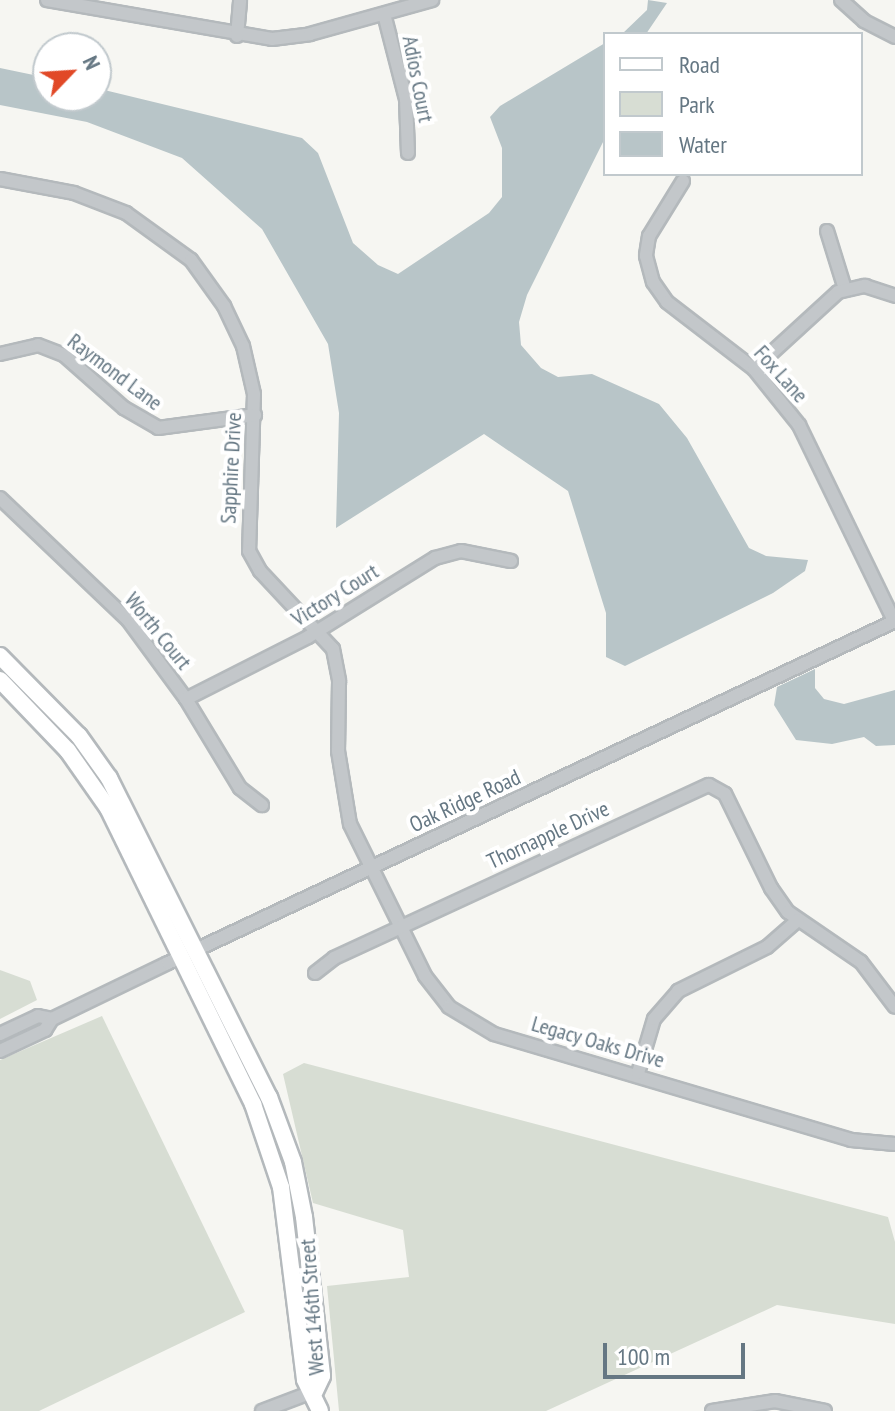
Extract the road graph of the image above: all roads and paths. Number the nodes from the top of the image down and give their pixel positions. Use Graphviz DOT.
graph roads {
  1 [pos="47,0"];
  2 [pos="240,0"];
  3 [pos="432,0"];
  4 [pos="841,0"];
  5 [pos="384,14"];
  6 [pos="237,36"];
  7 [pos="895,37"];
  8 [pos="408,153"];
  9 [pos="0,179"];
  10 [pos="683,181"];
  11 [pos="827,231"];
  12 [pos="845,289"];
  13 [pos="895,296"];
  14 [pos="0,354"];
  15 [pos="754,369"];
  16 [pos="255,415"];
  17 [pos="0,498"];
  18 [pos="511,561"];
  19 [pos="895,621"];
  20 [pos="319,630"];
  21 [pos="0,656"];
  22 [pos="0,680"];
  23 [pos="186,699"];
  24 [pos="262,805"];
  25 [pos="369,869"];
  26 [pos="798,920"];
  27 [pos="399,927"];
  28 [pos="189,953"];
  29 [pos="315,973"];
  30 [pos="895,1007"];
  31 [pos="52,1019"];
  32 [pos="0,1034"];
  33 [pos="0,1051"];
  34 [pos="638,1073"];
  35 [pos="895,1144"];
  36 [pos="315,1391"];
  37 [pos="262,1411"];
  38 [pos="320,1411"];
  39 [pos="712,1411"];
  40 [pos="825,1411"];
  1 -- 6 [label="street"];
  2 -- 6 [label="street"];
  3 -- 5 [label="street"];
  4 -- 7 [label="street"];
  5 -- 6 [label="street"];
  5 -- 8 [label="street, Adios Court"];
  9 -- 16 [label="street, Sapphire Drive"];
  10 -- 15 [label="street, Fox Lane"];
  11 -- 12 [label="street"];
  12 -- 13 [label="street"];
  12 -- 15 [label="street"];
  14 -- 16 [label="street, Raymond Lane"];
  15 -- 19 [label="street, Fox Lane"];
  16 -- 20 [label="street, Sapphire Drive"];
  17 -- 23 [label="street, Worth Court"];
  18 -- 20 [label="street, Victory Court"];
  19 -- 25 [label="street, Oak Ridge Road"];
  20 -- 23 [label="street, Victory Court"];
  20 -- 25 [label="street, Sapphire Drive"];
  21 -- 28 [label="main road, West 146th Street"];
  22 -- 28 [label="main road, West 146th Street"];
  23 -- 24 [label="street, Worth Court"];
  25 -- 27 [label="street, Legacy Oaks Drive"];
  25 -- 28 [label="street, Oak Ridge Road"];
  26 -- 27 [label="street, Thornapple Drive"];
  26 -- 30 [label="street"];
  26 -- 34 [label="street"];
  27 -- 29 [label="street, Thornapple Drive"];
  27 -- 34 [label="street, Legacy Oaks Drive"];
  28 -- 31 [label="street, Oak Ridge Road"];
  28 -- 36 [label="main road, West 146th Street"];
  31 -- 32 [label="street, Oak Ridge Road"];
  31 -- 33 [label="street, Oak Ridge Road"];
  34 -- 35 [label="street, Legacy Oaks Drive"];
  36 -- 37 [label="street"];
  36 -- 38 [label="main road"];
  39 -- 40 [label="street"];
}
